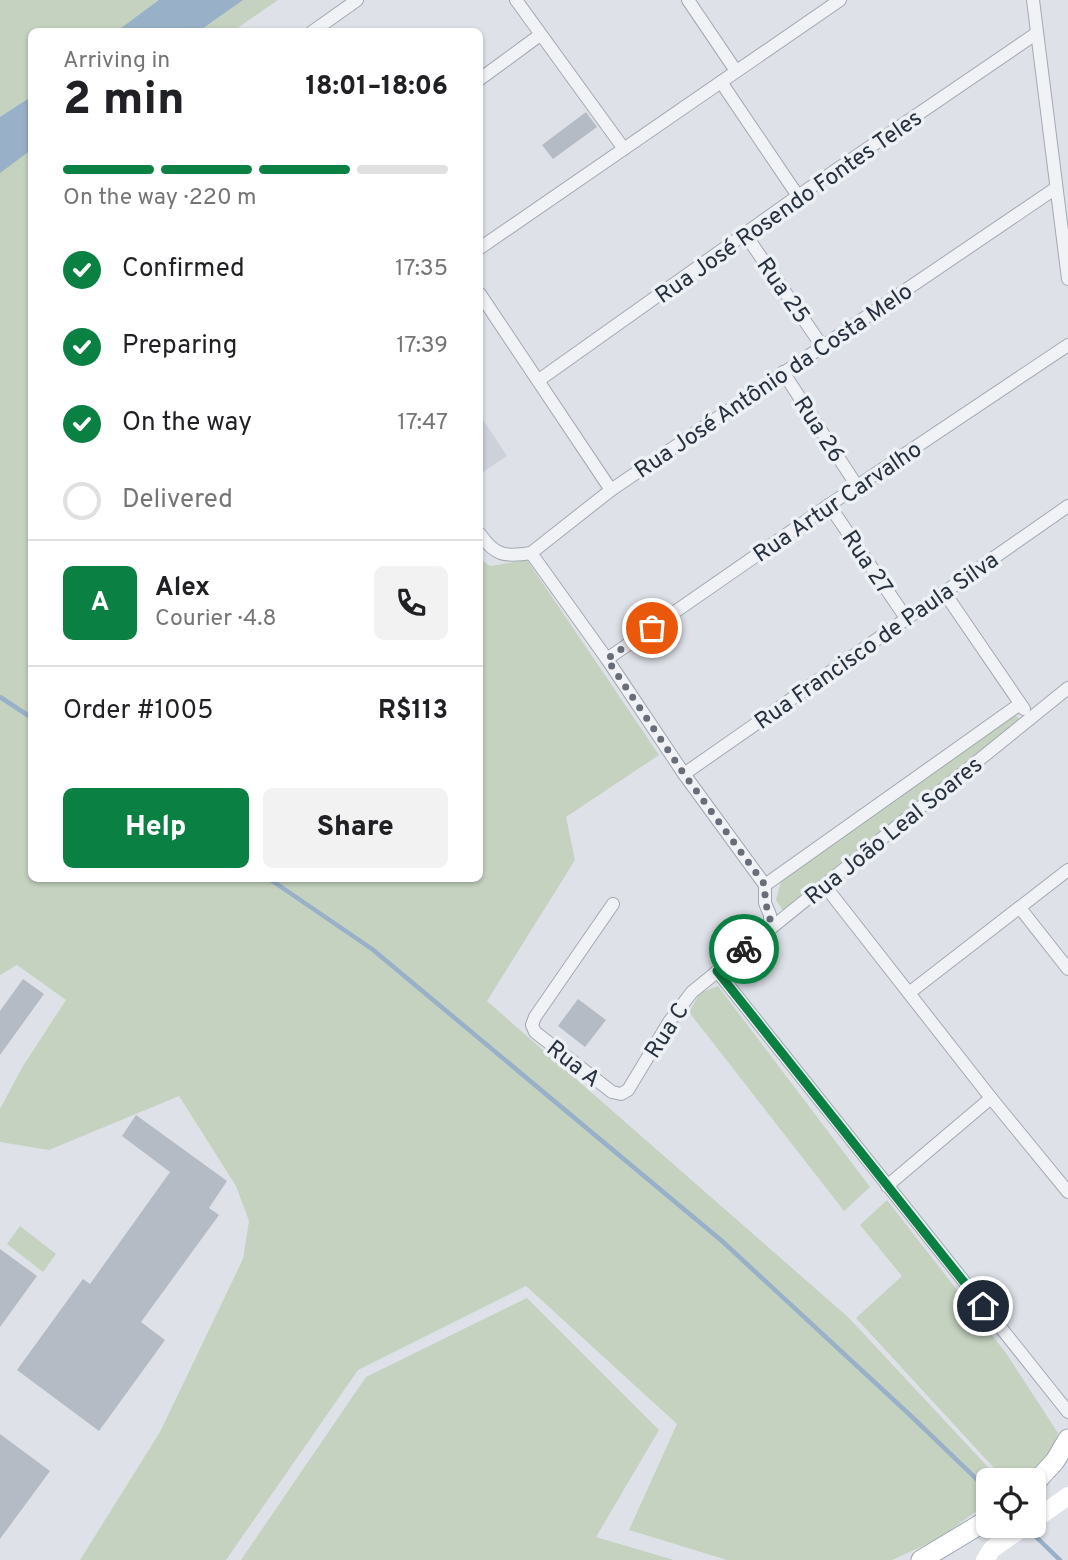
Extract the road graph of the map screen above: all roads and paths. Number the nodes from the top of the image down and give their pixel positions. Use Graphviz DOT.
graph roads {
  1 [pos="357,0"];
  2 [pos="516,0"];
  3 [pos="688,0"];
  4 [pos="840,0"];
  5 [pos="1033,0"];
  6 [pos="318,28"];
  7 [pos="1037,33"];
  8 [pos="540,35"];
  9 [pos="736,71"];
  10 [pos="483,77"];
  11 [pos="722,82"];
  12 [pos="624,149"];
  13 [pos="1056,188"];
  14 [pos="798,197"];
  15 [pos="1065,227"];
  16 [pos="745,234"];
  17 [pos="483,246"];
  18 [pos="1068,279"];
  19 [pos="483,298"];
  20 [pos="1068,345"];
  21 [pos="822,346"];
  22 [pos="783,372"];
  23 [pos="539,380"];
  24 [pos="857,486"];
  25 [pos="611,490"];
  26 [pos="829,505"];
  27 [pos="1068,506"];
  28 [pos="483,539"];
  29 [pos="531,553"];
  30 [pos="944,592"];
  31 [pos="906,618"];
  32 [pos="607,659"];
  33 [pos="1068,688"];
  34 [pos="1020,704"];
  35 [pos="1031,718"];
  36 [pos="684,774"];
  37 [pos="1068,870"];
  38 [pos="765,885"];
  39 [pos="825,886"];
  40 [pos="613,904"];
  41 [pos="1020,908"];
  42 [pos="770,928"];
  43 [pos="1068,969"];
  44 [pos="717,971"];
  45 [pos="909,993"];
  46 [pos="621,1094"];
  47 [pos="991,1098"];
  48 [pos="887,1186"];
  49 [pos="1068,1192"];
  50 [pos="1068,1412"];
  51 [pos="1068,1439"];
  52 [pos="1046,1471"];
  53 [pos="1068,1496"];
  54 [pos="1046,1512"];
  55 [pos="976,1527"];
  56 [pos="1008,1538"];
  57 [pos="921,1560"];
  58 [pos="985,1560"];
  1 -- 6 [label="street"];
  2 -- 8 [label="street"];
  3 -- 9 [label="street"];
  4 -- 9 [label="street"];
  5 -- 7 [label="street"];
  7 -- 13 [label="street"];
  7 -- 14 [label="street, Rua José Rosendo Fontes Teles"];
  8 -- 10 [label="street"];
  8 -- 12 [label="street"];
  9 -- 11 [label="street"];
  11 -- 12 [label="street"];
  11 -- 14 [label="street"];
  12 -- 17 [label="street"];
  13 -- 15 [label="street"];
  13 -- 21 [label="street, Rua José Antônio da Costa Melo"];
  14 -- 16 [label="street, Rua José Rosendo Fontes Teles"];
  15 -- 18 [label="street"];
  16 -- 21 [label="street, Rua 25"];
  16 -- 23 [label="street, Rua José Rosendo Fontes Teles"];
  19 -- 23 [label="street"];
  20 -- 24 [label="street, Rua Artur Carvalho"];
  21 -- 22 [label="street, Rua José Antônio da Costa Melo"];
  22 -- 24 [label="street, Rua 26"];
  22 -- 25 [label="street, Rua José Antônio da Costa Melo"];
  23 -- 25 [label="street"];
  24 -- 26 [label="street, Rua Artur Carvalho"];
  25 -- 29 [label="street, Rua José Antônio da Costa Melo"];
  26 -- 31 [label="street, Rua 27"];
  26 -- 32 [label="street, Rua Artur Carvalho"];
  27 -- 30 [label="street, Rua Francisco de Paula Silva"];
  28 -- 29 [label="street"];
  29 -- 32 [label="street"];
  30 -- 31 [label="street, Rua Francisco de Paula Silva"];
  30 -- 34 [label="street"];
  31 -- 36 [label="street, Rua Francisco de Paula Silva"];
  32 -- 36 [label="street"];
  33 -- 35 [label="street, Rua João Leal Soares"];
  34 -- 35 [label="street"];
  34 -- 38 [label="street, Rua João Leal Soares"];
  35 -- 39 [label="street, Rua João Leal Soares"];
  36 -- 38 [label="street"];
  37 -- 41 [label="street"];
  38 -- 42 [label="street"];
  39 -- 42 [label="street, Rua João Leal Soares"];
  39 -- 45 [label="street"];
  40 -- 46 [label="street, Rua A"];
  41 -- 43 [label="street"];
  41 -- 45 [label="street"];
  42 -- 44 [label="street, Rua João Leal Soares"];
  44 -- 46 [label="street, Rua C"];
  44 -- 48 [label="street"];
  45 -- 47 [label="street"];
  47 -- 48 [label="street"];
  47 -- 49 [label="street"];
  48 -- 50 [label="street"];
  51 -- 52 [label="main road"];
  53 -- 54 [label="street"];
  55 -- 57 [label="main road"];
  56 -- 58 [label="street"];
}
